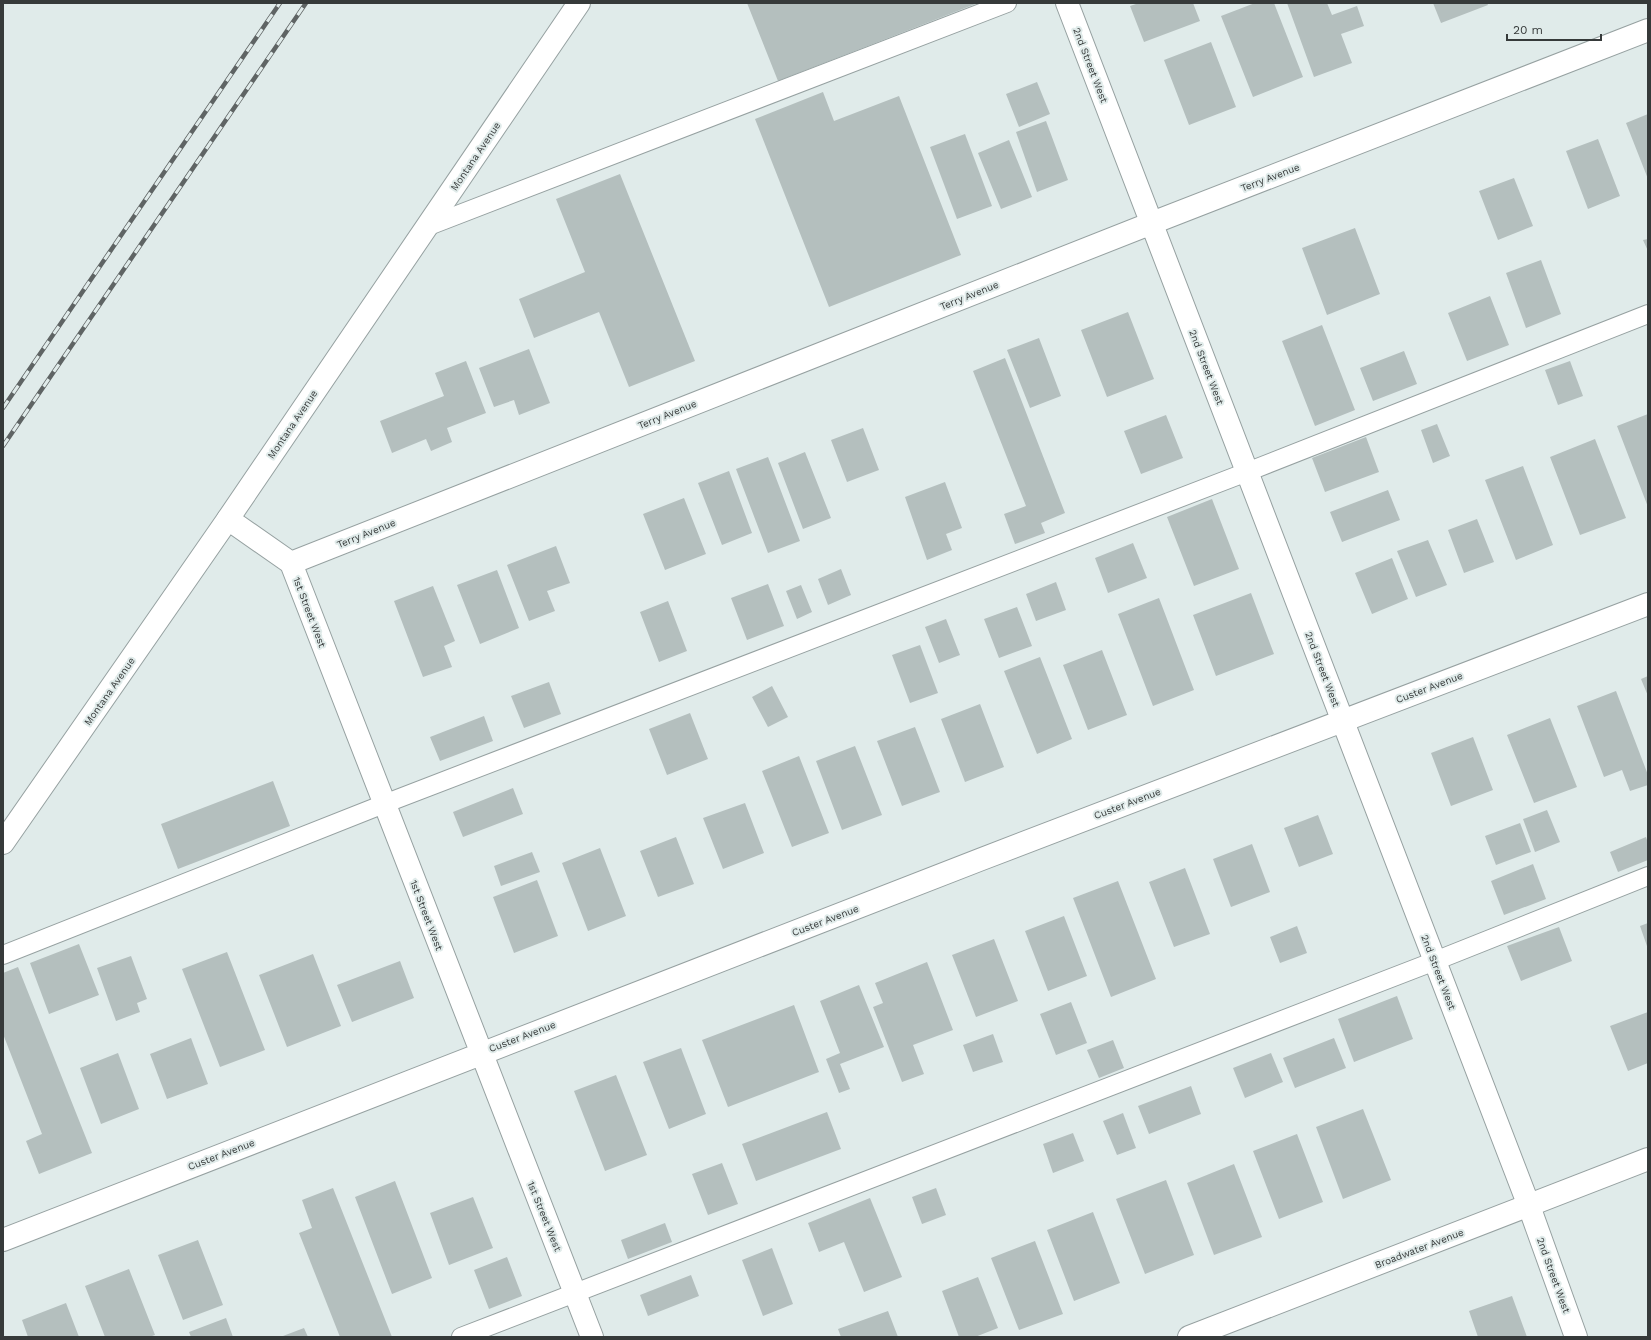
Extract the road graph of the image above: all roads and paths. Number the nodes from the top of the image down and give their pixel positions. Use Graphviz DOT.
graph roads {
  1 [pos="578,3"];
  2 [pos="1007,3"];
  3 [pos="1067,3"];
  4 [pos="1648,30"];
  5 [pos="1152,223"];
  6 [pos="426,227"];
  7 [pos="1648,314"];
  8 [pos="1247,472"];
  9 [pos="228,519"];
  10 [pos="290,563"];
  11 [pos="1648,604"];
  12 [pos="1342,720"];
  13 [pos="384,804"];
  14 [pos="3,843"];
  15 [pos="1648,876"];
  16 [pos="3,955"];
  17 [pos="1435,961"];
  18 [pos="480,1052"];
  19 [pos="1648,1159"];
  20 [pos="1529,1206"];
  21 [pos="3,1240"];
  22 [pos="575,1292"];
  23 [pos="461,1337"];
  24 [pos="592,1337"];
  25 [pos="1189,1337"];
  26 [pos="1576,1337"];
  1 -- 6 [label="street, Montana Avenue"];
  2 -- 6 [label="lane"];
  3 -- 5 [label="street, 2nd Street West"];
  4 -- 5 [label="street, Terry Avenue"];
  5 -- 8 [label="street, 2nd Street West"];
  5 -- 10 [label="street, Terry Avenue"];
  6 -- 9 [label="street, Montana Avenue"];
  7 -- 8 [label="lane"];
  8 -- 12 [label="street, 2nd Street West"];
  8 -- 13 [label="lane"];
  9 -- 10 [label="street"];
  9 -- 14 [label="street, Montana Avenue"];
  10 -- 13 [label="street, 1st Street West"];
  11 -- 12 [label="street, Custer Avenue"];
  12 -- 17 [label="street, 2nd Street West"];
  12 -- 18 [label="street, Custer Avenue"];
  13 -- 16 [label="lane"];
  13 -- 18 [label="street, 1st Street West"];
  15 -- 17 [label="lane"];
  17 -- 20 [label="street, 2nd Street West"];
  17 -- 22 [label="lane"];
  18 -- 21 [label="street, Custer Avenue"];
  18 -- 22 [label="street, 1st Street West"];
  19 -- 20 [label="street, Broadwater Avenue"];
  20 -- 25 [label="street, Broadwater Avenue"];
  20 -- 26 [label="street, 2nd Street West"];
  22 -- 23 [label="lane"];
  22 -- 24 [label="street, 1st Street West"];
}
